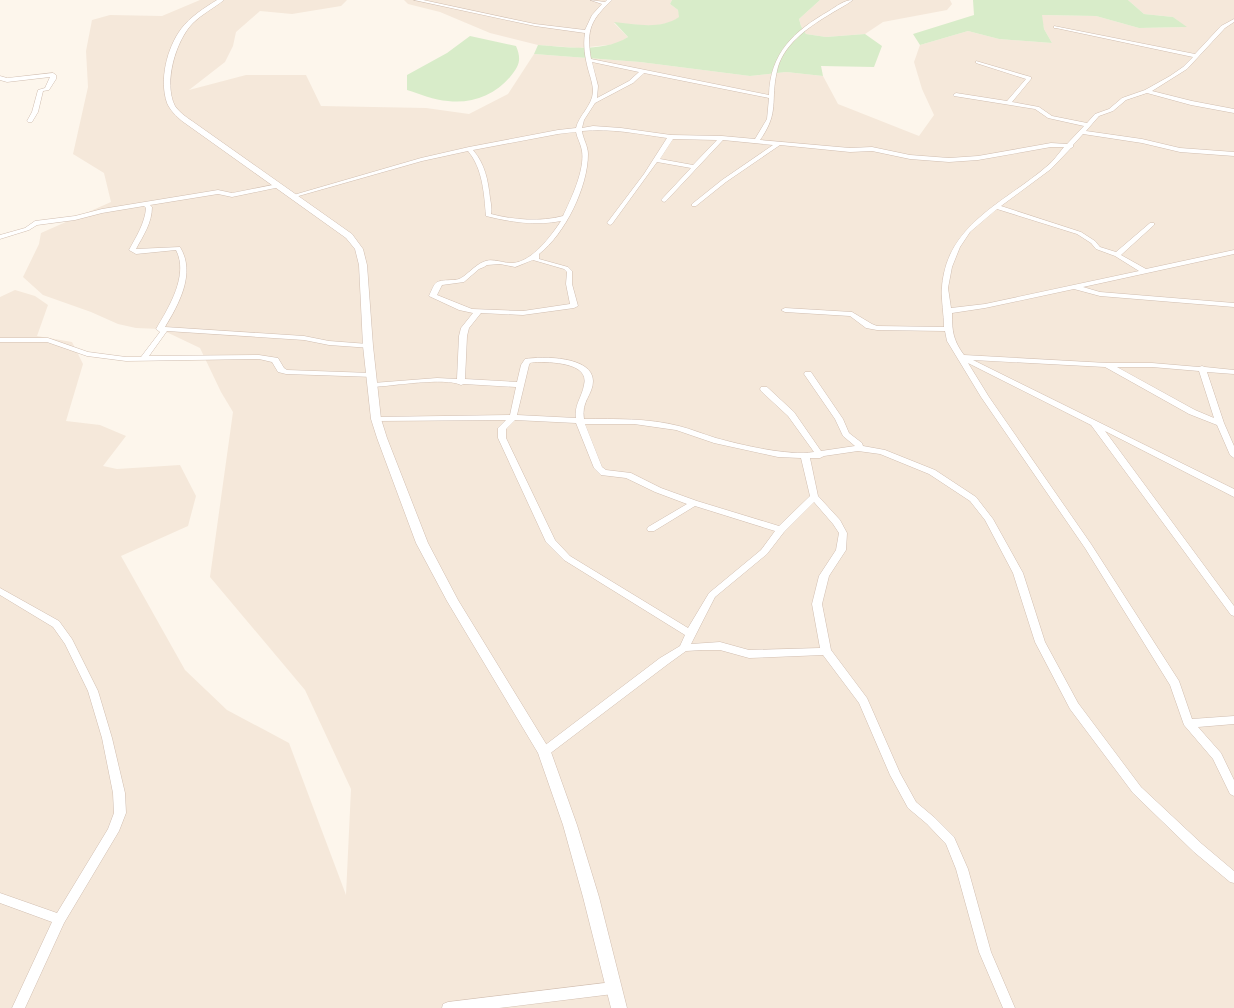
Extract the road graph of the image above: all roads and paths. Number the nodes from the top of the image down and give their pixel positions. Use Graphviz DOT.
graph roads {
  1 [pos="222,0"];
  2 [pos="416,0"];
  3 [pos="592,0"];
  4 [pos="851,0"];
  5 [pos="608,2"];
  6 [pos="1234,20"];
  7 [pos="1056,27"];
  8 [pos="586,32"];
  9 [pos="1196,56"];
  10 [pos="588,60"];
  11 [pos="978,62"];
  12 [pos="643,71"];
  13 [pos="0,78"];
  14 [pos="1147,91"];
  15 [pos="956,95"];
  16 [pos="772,100"];
  17 [pos="593,102"];
  18 [pos="1008,103"];
  19 [pos="1234,111"];
  20 [pos="30,121"];
  21 [pos="1088,125"];
  22 [pos="579,129"];
  23 [pos="1083,132"];
  24 [pos="671,137"];
  25 [pos="722,138"];
  26 [pos="757,140"];
  27 [pos="780,143"];
  28 [pos="1071,146"];
  29 [pos="469,149"];
  30 [pos="1234,154"];
  31 [pos="656,160"];
  32 [pos="695,167"];
  33 [pos="278,186"];
  34 [pos="292,196"];
  35 [pos="664,200"];
  36 [pos="145,204"];
  37 [pos="694,206"];
  38 [pos="996,207"];
  39 [pos="564,218"];
  40 [pos="610,223"];
  41 [pos="1152,224"];
  42 [pos="0,237"];
  43 [pos="1234,252"];
  44 [pos="536,254"];
  45 [pos="1117,255"];
  46 [pos="1144,271"];
  47 [pos="1073,286"];
  48 [pos="1234,305"];
  49 [pos="785,310"];
  50 [pos="478,311"];
  51 [pos="948,311"];
  52 [pos="160,329"];
  53 [pos="948,329"];
  54 [pos="0,340"];
  55 [pos="368,346"];
  56 [pos="962,357"];
  57 [pos="143,359"];
  58 [pos="1107,365"];
  59 [pos="1202,368"];
  60 [pos="1234,372"];
  61 [pos="808,374"];
  62 [pos="372,380"];
  63 [pos="461,382"];
  64 [pos="520,386"];
  65 [pos="764,389"];
  66 [pos="513,417"];
  67 [pos="376,419"];
  68 [pos="580,422"];
  69 [pos="1094,423"];
  70 [pos="1220,424"];
  71 [pos="858,448"];
  72 [pos="820,455"];
  73 [pos="1234,455"];
  74 [pos="805,456"];
  75 [pos="1234,494"];
  76 [pos="814,497"];
  77 [pos="694,503"];
  78 [pos="651,529"];
  79 [pos="781,530"];
  80 [pos="0,591"];
  81 [pos="1234,613"];
  82 [pos="690,634"];
  83 [pos="684,648"];
  84 [pos="826,651"];
  85 [pos="1234,720"];
  86 [pos="1189,723"];
  87 [pos="544,752"];
  88 [pos="1234,792"];
  89 [pos="1234,878"];
  90 [pos="0,898"];
  91 [pos="60,919"];
  92 [pos="613,988"];
  93 [pos="18,1008"];
  94 [pos="448,1008"];
  95 [pos="619,1008"];
  96 [pos="1009,1008"];
  1 -- 33 [label="street"];
  2 -- 8 [label="street"];
  3 -- 5 [label="street"];
  4 -- 16 [label="street"];
  5 -- 8 [label="street"];
  6 -- 9 [label="street"];
  7 -- 9 [label="street"];
  8 -- 10 [label="street"];
  9 -- 14 [label="street"];
  10 -- 12 [label="street"];
  10 -- 17 [label="street"];
  11 -- 18 [label="street"];
  12 -- 16 [label="street"];
  12 -- 17 [label="street"];
  13 -- 20 [label="street"];
  14 -- 19 [label="street"];
  14 -- 21 [label="street"];
  15 -- 18 [label="street"];
  16 -- 26 [label="street"];
  17 -- 22 [label="street"];
  18 -- 21 [label="street"];
  21 -- 23 [label="street"];
  22 -- 24 [label="street"];
  22 -- 29 [label="street"];
  22 -- 39 [label="street"];
  23 -- 28 [label="street"];
  23 -- 30 [label="street"];
  24 -- 25 [label="street"];
  24 -- 31 [label="street"];
  25 -- 26 [label="street"];
  25 -- 32 [label="street"];
  26 -- 27 [label="street"];
  27 -- 28 [label="street"];
  27 -- 37 [label="street"];
  28 -- 38 [label="street"];
  29 -- 34 [label="street"];
  29 -- 39 [label="street"];
  31 -- 32 [label="street"];
  31 -- 40 [label="street"];
  32 -- 35 [label="street"];
  33 -- 34 [label="street"];
  33 -- 36 [label="street"];
  34 -- 55 [label="street"];
  36 -- 42 [label="street"];
  36 -- 52 [label="street"];
  38 -- 45 [label="street"];
  38 -- 51 [label="street"];
  39 -- 44 [label="street"];
  41 -- 45 [label="street"];
  43 -- 46 [label="street"];
  44 -- 50 [label="street"];
  44 -- 50 [label="street"];
  45 -- 46 [label="street"];
  46 -- 47 [label="street"];
  47 -- 48 [label="street"];
  47 -- 51 [label="street"];
  49 -- 53 [label="street"];
  50 -- 63 [label="street"];
  51 -- 53 [label="street"];
  52 -- 55 [label="street"];
  52 -- 57 [label="street"];
  53 -- 56 [label="street"];
  54 -- 57 [label="street"];
  55 -- 62 [label="street"];
  56 -- 58 [label="street"];
  56 -- 69 [label="street"];
  56 -- 86 [label="street"];
  57 -- 62 [label="street"];
  58 -- 59 [label="street"];
  58 -- 70 [label="street"];
  59 -- 60 [label="street"];
  59 -- 70 [label="street"];
  61 -- 71 [label="street"];
  62 -- 63 [label="street"];
  62 -- 67 [label="street"];
  63 -- 64 [label="street"];
  64 -- 66 [label="street"];
  64 -- 68 [label="street"];
  65 -- 72 [label="street"];
  66 -- 67 [label="street"];
  66 -- 68 [label="street"];
  66 -- 82 [label="street"];
  67 -- 87 [label="street"];
  68 -- 74 [label="street"];
  68 -- 77 [label="street"];
  69 -- 75 [label="street"];
  69 -- 81 [label="street"];
  70 -- 73 [label="street"];
  71 -- 72 [label="street"];
  71 -- 89 [label="street"];
  72 -- 74 [label="street"];
  74 -- 76 [label="street"];
  76 -- 79 [label="street"];
  76 -- 84 [label="street"];
  77 -- 78 [label="street"];
  77 -- 79 [label="street"];
  79 -- 82 [label="street"];
  80 -- 91 [label="street"];
  82 -- 83 [label="street"];
  83 -- 84 [label="street"];
  83 -- 87 [label="street"];
  84 -- 96 [label="street"];
  85 -- 86 [label="street"];
  86 -- 88 [label="street"];
  87 -- 92 [label="street"];
  90 -- 91 [label="street"];
  91 -- 93 [label="street"];
  92 -- 94 [label="street"];
  92 -- 95 [label="street"];
}
